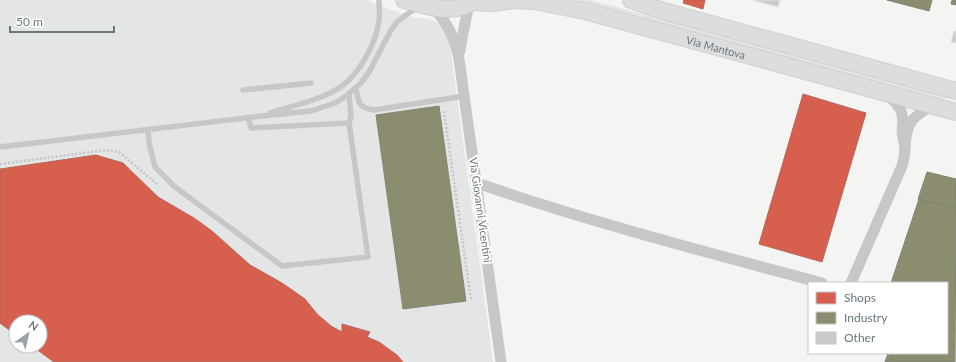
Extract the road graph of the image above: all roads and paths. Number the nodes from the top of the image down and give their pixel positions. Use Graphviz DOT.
graph roads {
  1 [pos="379,0"];
  2 [pos="404,0"];
  3 [pos="632,0"];
  4 [pos="472,2"];
  5 [pos="428,6"];
  6 [pos="459,59"];
  7 [pos="311,83"];
  8 [pos="356,88"];
  9 [pos="242,90"];
  10 [pos="956,91"];
  11 [pos="349,94"];
  12 [pos="887,94"];
  13 [pos="465,96"];
  14 [pos="932,106"];
  15 [pos="444,111"];
  16 [pos="956,112"];
  17 [pos="262,116"];
  18 [pos="248,117"];
  19 [pos="349,123"];
  20 [pos="148,129"];
  21 [pos="0,147"];
  22 [pos="905,148"];
  23 [pos="0,164"];
  24 [pos="477,182"];
  25 [pos="160,186"];
  26 [pos="818,282"];
  27 [pos="851,282"];
  28 [pos="471,300"];
  29 [pos="501,362"];
  1 -- 17 [label="lane"];
  2 -- 5 [label="main road, Via Mantova"];
  3 -- 10 [label="main road, Via Mantova"];
  4 -- 5 [label="main road, Via Mantova"];
  4 -- 6 [label="street, Via Giovanni Vicentini"];
  4 -- 12 [label="main road, Via Mantova"];
  5 -- 6 [label="street, Via Giovanni Vicentini"];
  5 -- 8 [label="lane"];
  6 -- 13 [label="street, Via Giovanni Vicentini"];
  7 -- 9 [label="lane"];
  8 -- 11 [label="lane"];
  8 -- 13 [label="lane"];
  11 -- 17 [label="lane"];
  11 -- 19 [label="lane"];
  12 -- 14 [label="main road, Via Mantova"];
  12 -- 22 [label="street"];
  13 -- 24 [label="street, Via Giovanni Vicentini"];
  14 -- 16 [label="main road, Via Mantova"];
  14 -- 22 [label="street"];
  15 -- 28 [label="path"];
  17 -- 18 [label="lane"];
  18 -- 19 [label="lane"];
  18 -- 20 [label="lane"];
  19 -- 20 [label="lane"];
  20 -- 21 [label="lane"];
  22 -- 27 [label="street"];
  23 -- 25 [label="path"];
  24 -- 26 [label="street"];
  24 -- 29 [label="street, Via Giovanni Vicentini"];
}
